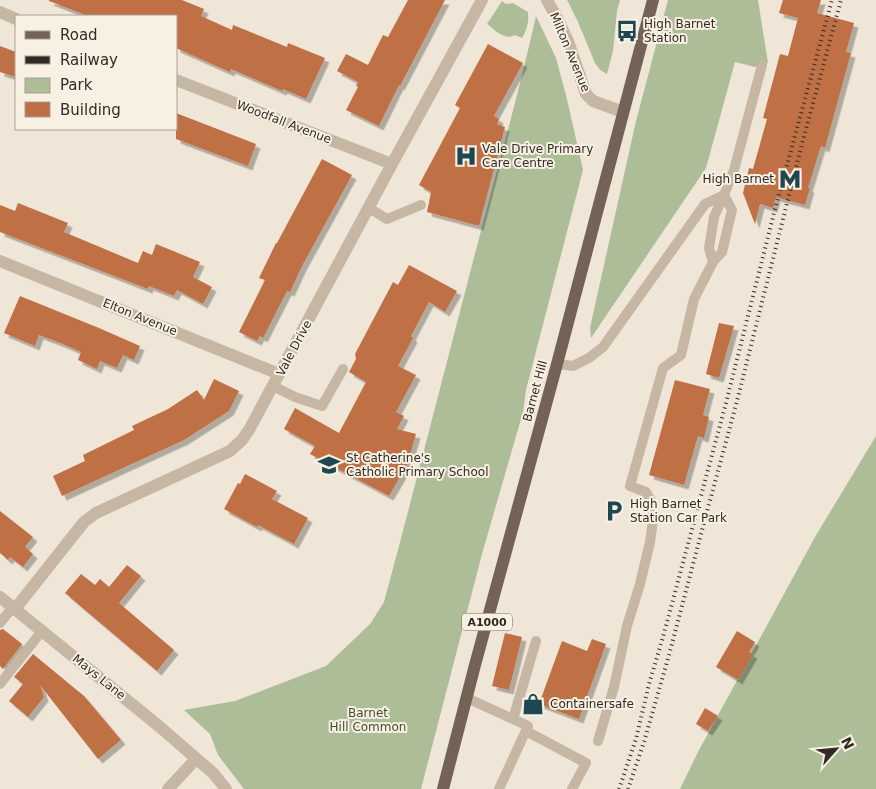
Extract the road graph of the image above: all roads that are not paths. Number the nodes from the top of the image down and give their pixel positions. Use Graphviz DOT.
graph roads {
  1 [pos="482,0"];
  2 [pos="547,0"];
  3 [pos="653,0"];
  4 [pos="0,12"];
  5 [pos="15,18"];
  6 [pos="762,65"];
  7 [pos="178,81"];
  8 [pos="623,112"];
  9 [pos="392,164"];
  10 [pos="724,195"];
  11 [pos="420,205"];
  12 [pos="369,208"];
  13 [pos="0,261"];
  14 [pos="713,262"];
  15 [pos="557,364"];
  16 [pos="343,369"];
  17 [pos="276,380"];
  18 [pos="0,597"];
  19 [pos="14,608"];
  20 [pos="0,623"];
  21 [pos="42,630"];
  22 [pos="536,641"];
  23 [pos="0,684"];
  24 [pos="467,698"];
  25 [pos="513,719"];
  26 [pos="526,731"];
  27 [pos="598,741"];
  28 [pos="196,759"];
  29 [pos="168,789"];
  30 [pos="226,789"];
  31 [pos="443,789"];
  32 [pos="500,789"];
  33 [pos="572,789"];
  1 -- 9 [label="street, Vale Drive"];
  2 -- 8 [label="street, Milton Avenue"];
  3 -- 8 [label="main road, Barnet Hill / A1000"];
  4 -- 5 [label="street"];
  6 -- 10 [label="lane"];
  7 -- 9 [label="street, Woodfall Avenue"];
  8 -- 15 [label="main road, Barnet Hill / A1000"];
  9 -- 12 [label="street, Vale Drive"];
  10 -- 14 [label="lane"];
  10 -- 14 [label="lane"];
  10 -- 15 [label="lane"];
  11 -- 12 [label="lane"];
  12 -- 17 [label="street, Vale Drive"];
  13 -- 17 [label="street, Elton Avenue"];
  14 -- 27 [label="lane"];
  15 -- 24 [label="main road, Barnet Hill / A1000"];
  16 -- 17 [label="lane"];
  17 -- 19 [label="street, Vale Drive"];
  18 -- 19 [label="street, Mays Lane"];
  19 -- 20 [label="lane"];
  19 -- 21 [label="street, Mays Lane"];
  21 -- 23 [label="lane"];
  21 -- 28 [label="street, Mays Lane"];
  22 -- 25 [label="lane"];
  24 -- 25 [label="lane"];
  24 -- 31 [label="main road, Barnet Hill / A1000"];
  25 -- 26 [label="lane"];
  26 -- 32 [label="lane"];
  26 -- 33 [label="lane"];
  28 -- 29 [label="street"];
  28 -- 30 [label="street, Mays Lane"];
}
